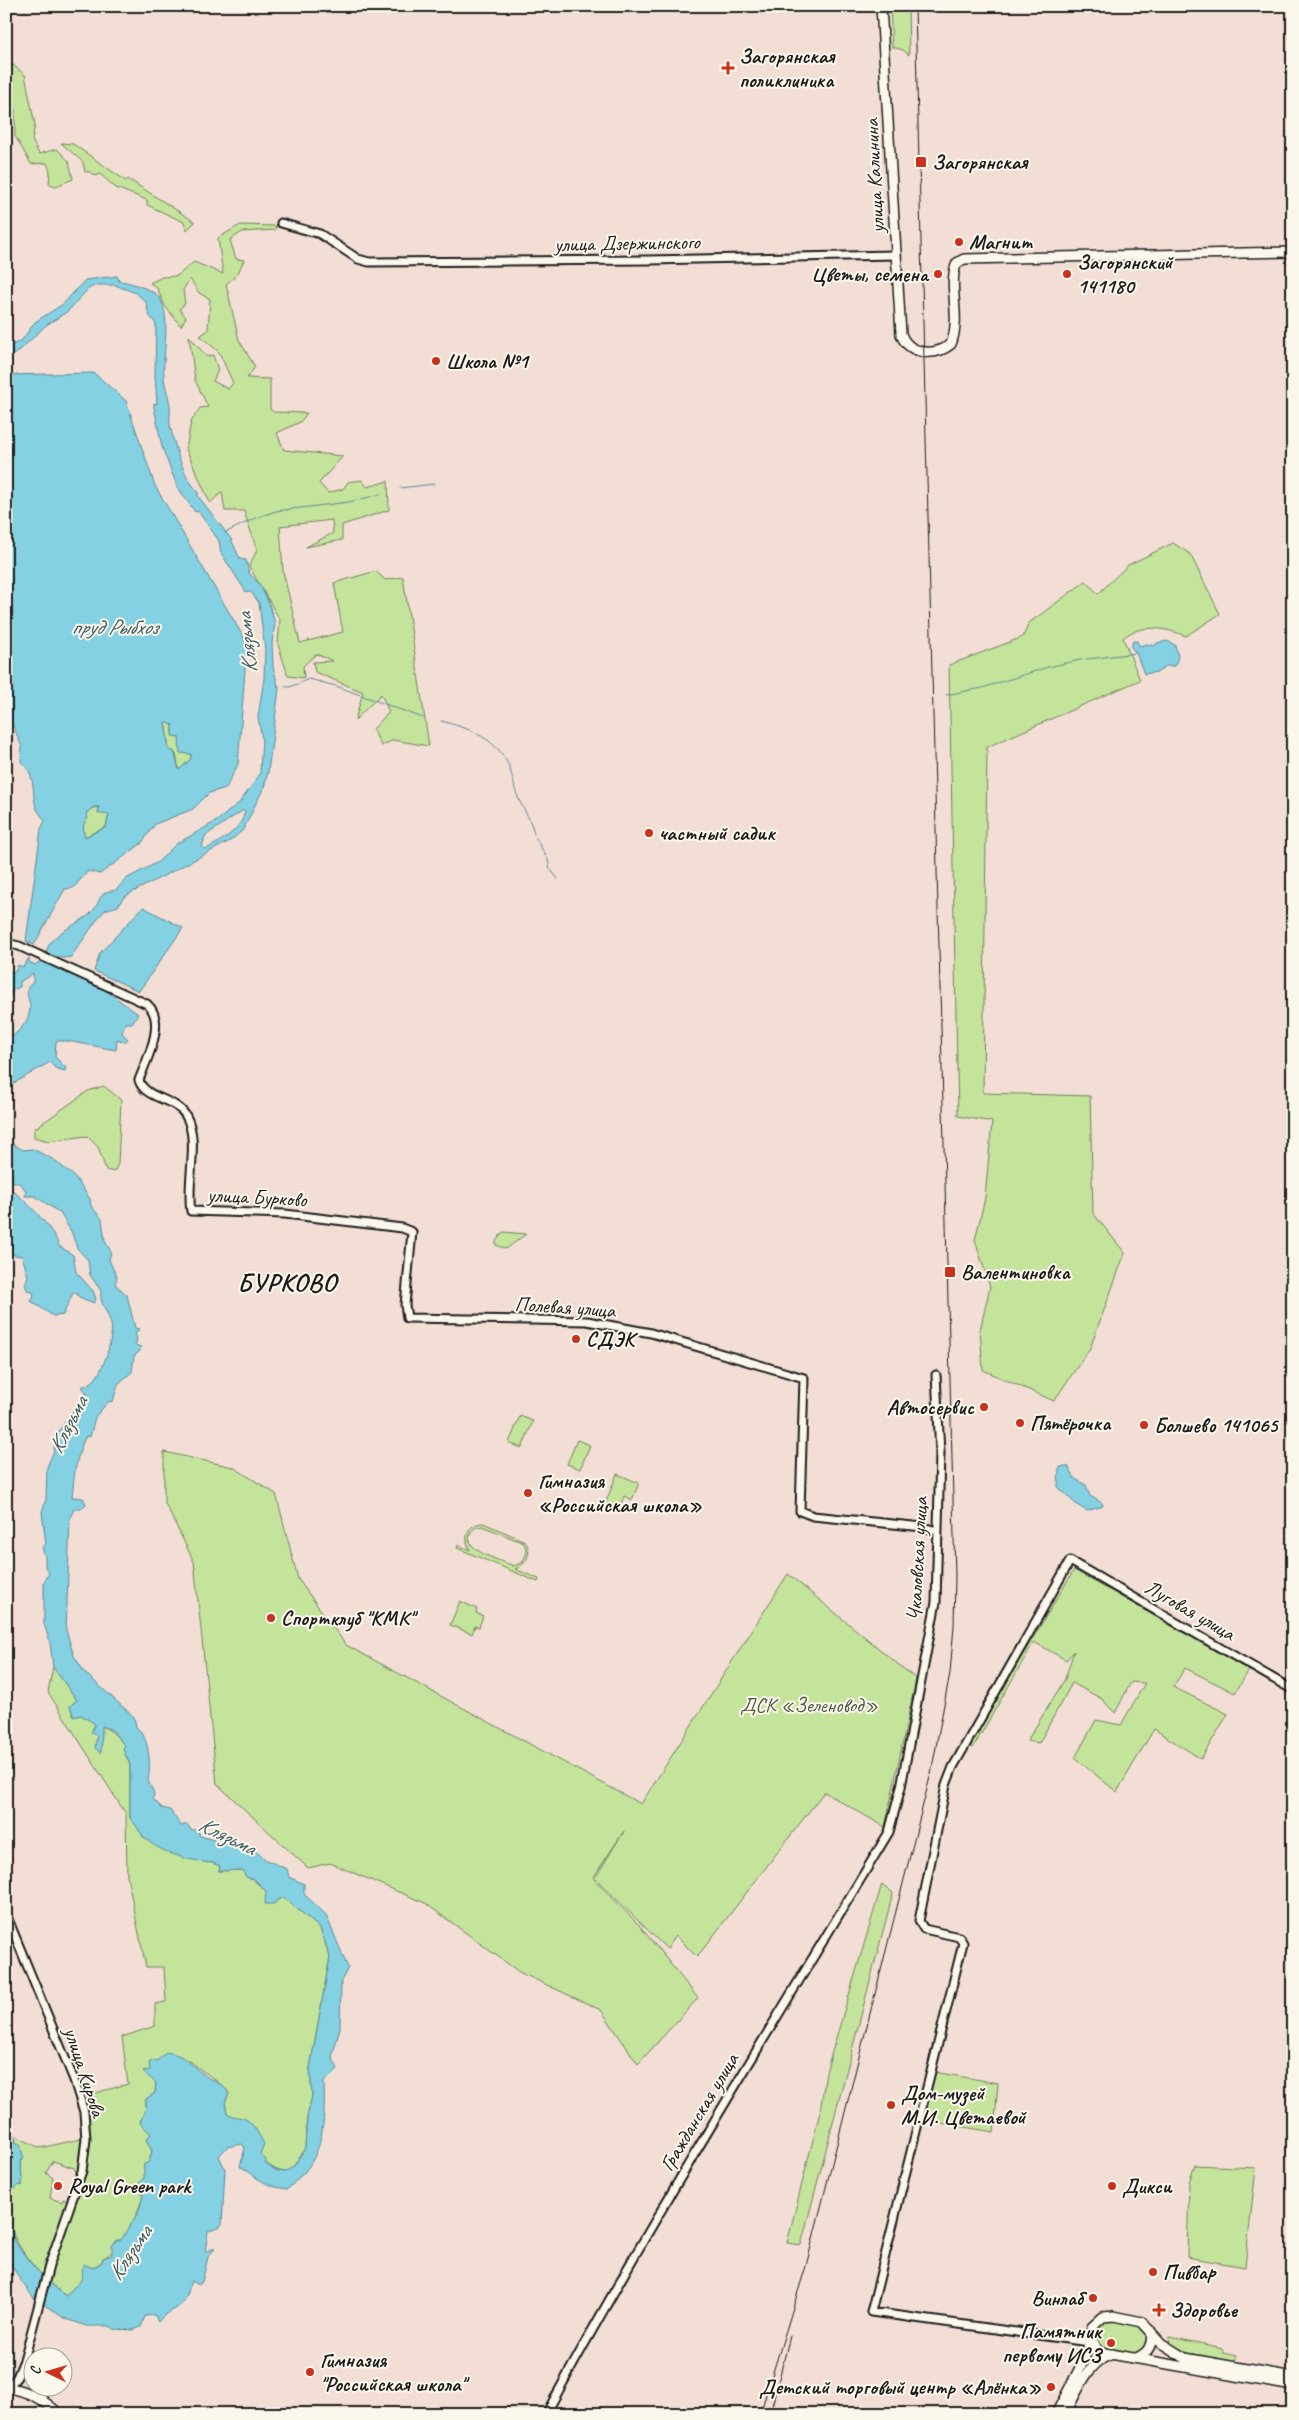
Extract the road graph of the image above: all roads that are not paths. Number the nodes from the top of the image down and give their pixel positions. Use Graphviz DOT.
graph roads {
  1 [pos="881,6"];
  2 [pos="281,223"];
  3 [pos="1293,252"];
  4 [pos="896,255"];
  5 [pos="7,943"];
  6 [pos="407,1318"];
  7 [pos="936,1375"];
  8 [pos="937,1531"];
  9 [pos="1293,1690"];
  10 [pos="889,1832"];
  11 [pos="6,1914"];
  12 [pos="1150,2331"];
  13 [pos="1090,2339"];
  14 [pos="27,2348"];
  15 [pos="1113,2354"];
  16 [pos="1136,2358"];
  17 [pos="22,2365"];
  18 [pos="1293,2377"];
  19 [pos="1293,2386"];
  20 [pos="7,2387"];
  21 [pos="43,2399"];
  22 [pos="59,2414"];
  23 [pos="546,2414"];
  24 [pos="1056,2414"];
  25 [pos="1065,2414"];
  1 -- 4 [label="main road, улица Калинина"];
  2 -- 4 [label="street, улица Дзержинского"];
  3 -- 4 [label="main road, улица Калинина"];
  5 -- 6 [label="street, улица Бурково"];
  6 -- 8 [label="street, Полевая улица"];
  7 -- 8 [label="street, Чкаловская улица"];
  8 -- 10 [label="street, Чкаловская улица"];
  9 -- 13 [label="street, Луговая улица"];
  10 -- 23 [label="street, Гражданская улица"];
  11 -- 14 [label="street, улица Кирова"];
  12 -- 13 [label="main road"];
  12 -- 16 [label="main road"];
  12 -- 18 [label="main road"];
  13 -- 15 [label="main road"];
  13 -- 24 [label="main road"];
  15 -- 16 [label="main road"];
  15 -- 25 [label="main road"];
  16 -- 19 [label="main road"];
  17 -- 20 [label="street, улица Кирова"];
  20 -- 21 [label="main road"];
  21 -- 22 [label="main road"];
}
